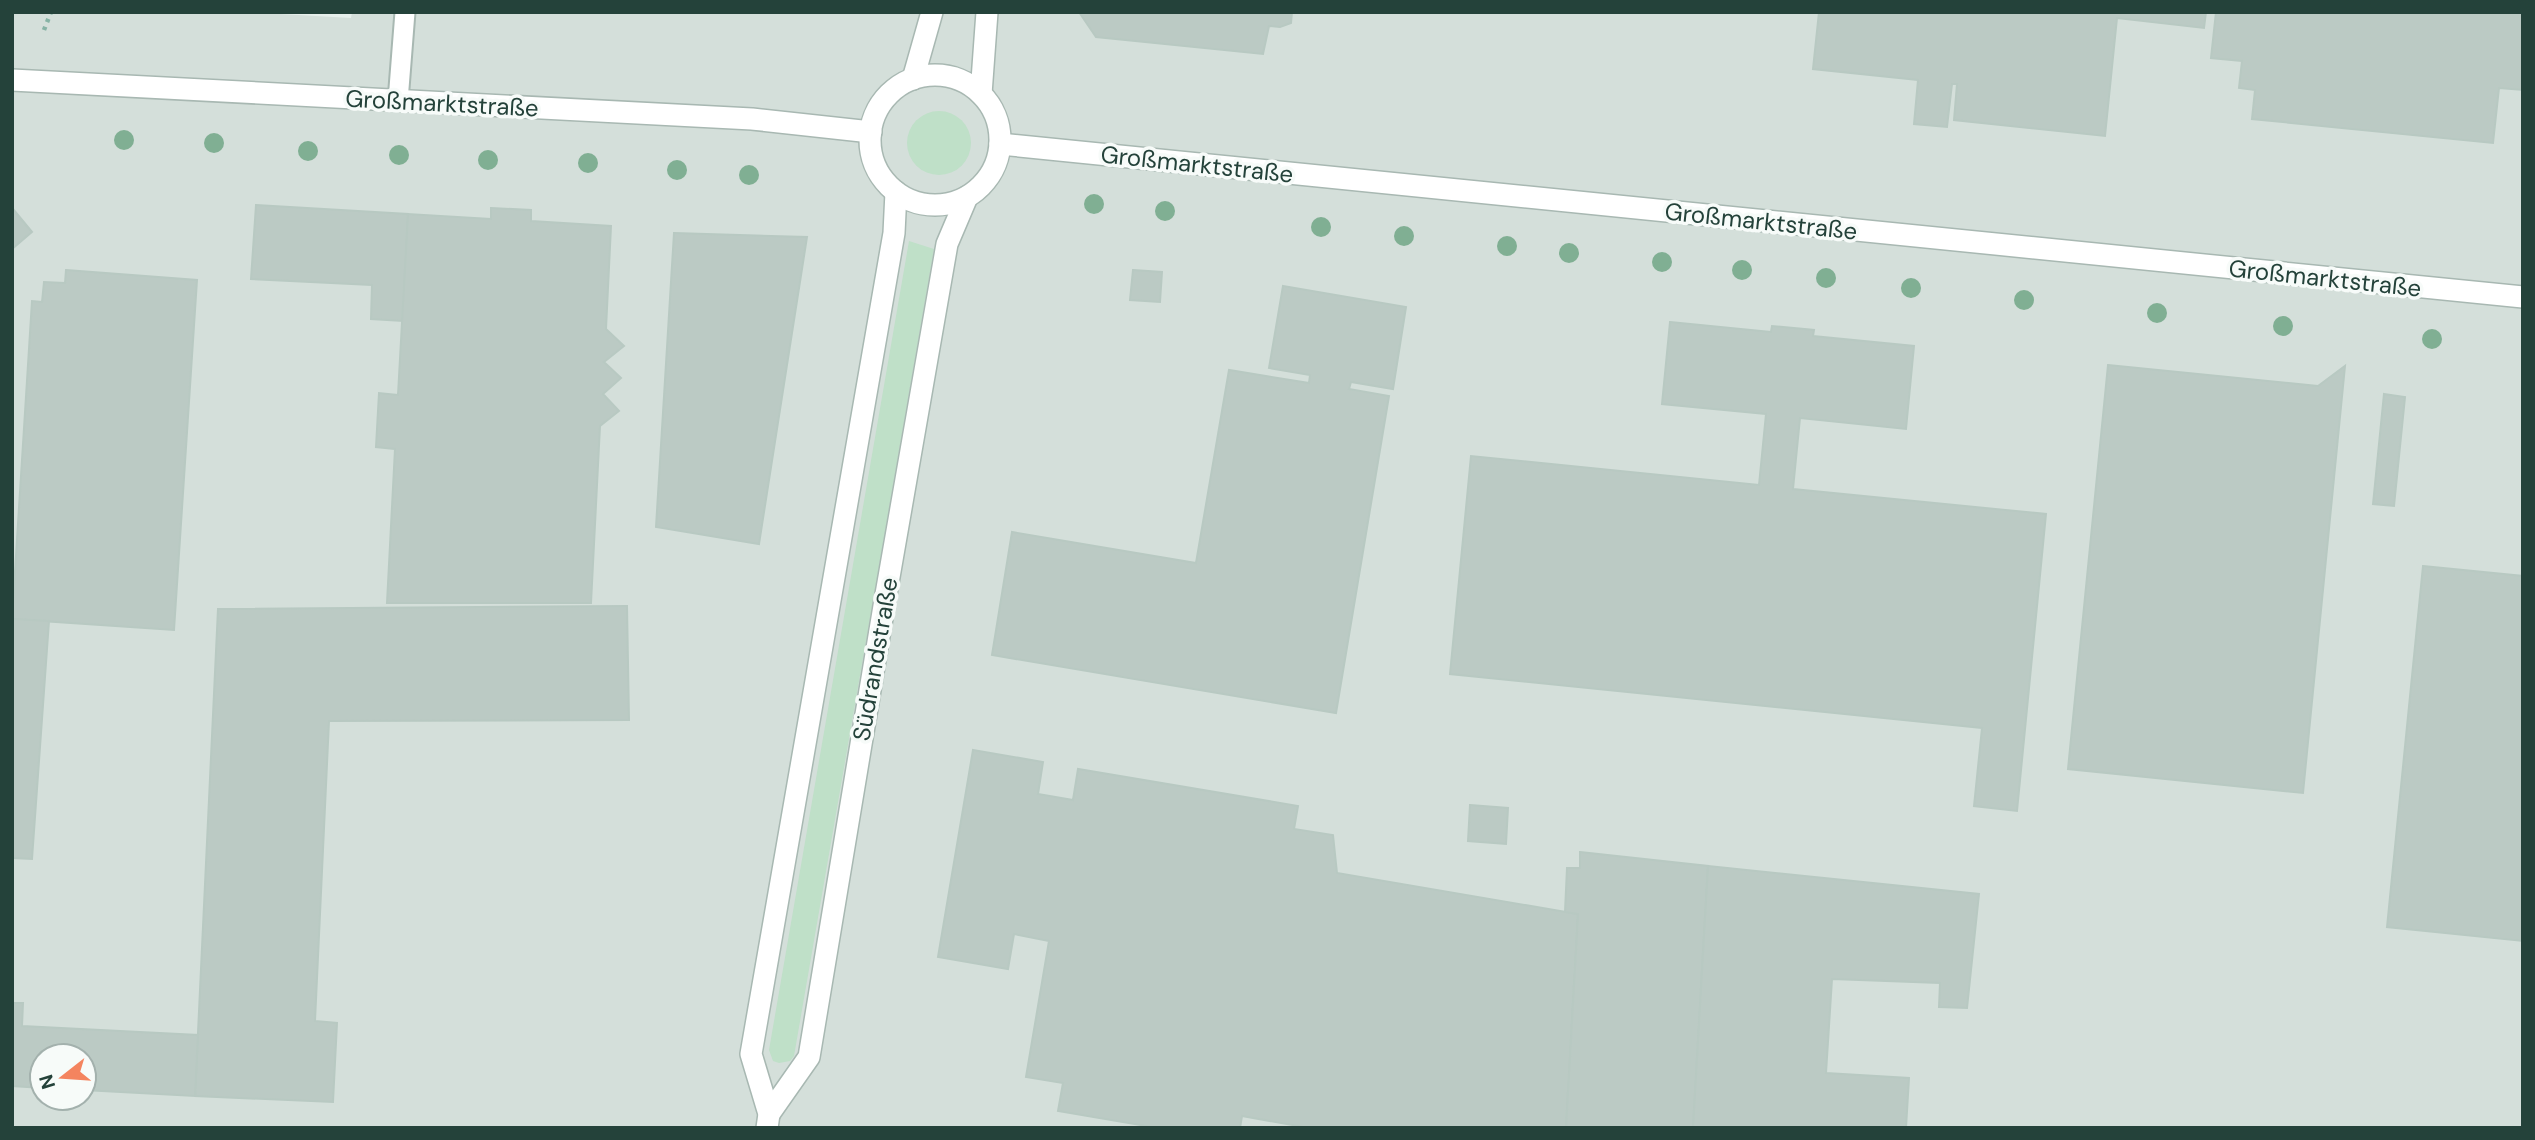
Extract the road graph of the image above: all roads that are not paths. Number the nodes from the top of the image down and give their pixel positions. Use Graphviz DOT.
graph roads {
  1 [pos="405,12"];
  2 [pos="932,12"];
  3 [pos="987,12"];
  4 [pos="913,79"];
  5 [pos="12,80"];
  6 [pos="981,94"];
  7 [pos="398,101"];
  8 [pos="871,132"];
  9 [pos="1000,144"];
  10 [pos="896,192"];
  11 [pos="967,197"];
  12 [pos="2523,297"];
  13 [pos="768,1121"];
  1 -- 7 [label="lane"];
  2 -- 4 [label="street"];
  3 -- 6 [label="street"];
  4 -- 6 [label="street"];
  4 -- 8 [label="street"];
  5 -- 7 [label="street, Großmarktstraße"];
  6 -- 9 [label="street"];
  7 -- 8 [label="street, Großmarktstraße"];
  8 -- 10 [label="street"];
  9 -- 11 [label="street, Südrandstraße"];
  9 -- 12 [label="street, Großmarktstraße"];
  10 -- 11 [label="street"];
  10 -- 13 [label="street, Südrandstraße"];
  11 -- 13 [label="street, Südrandstraße"];
}
